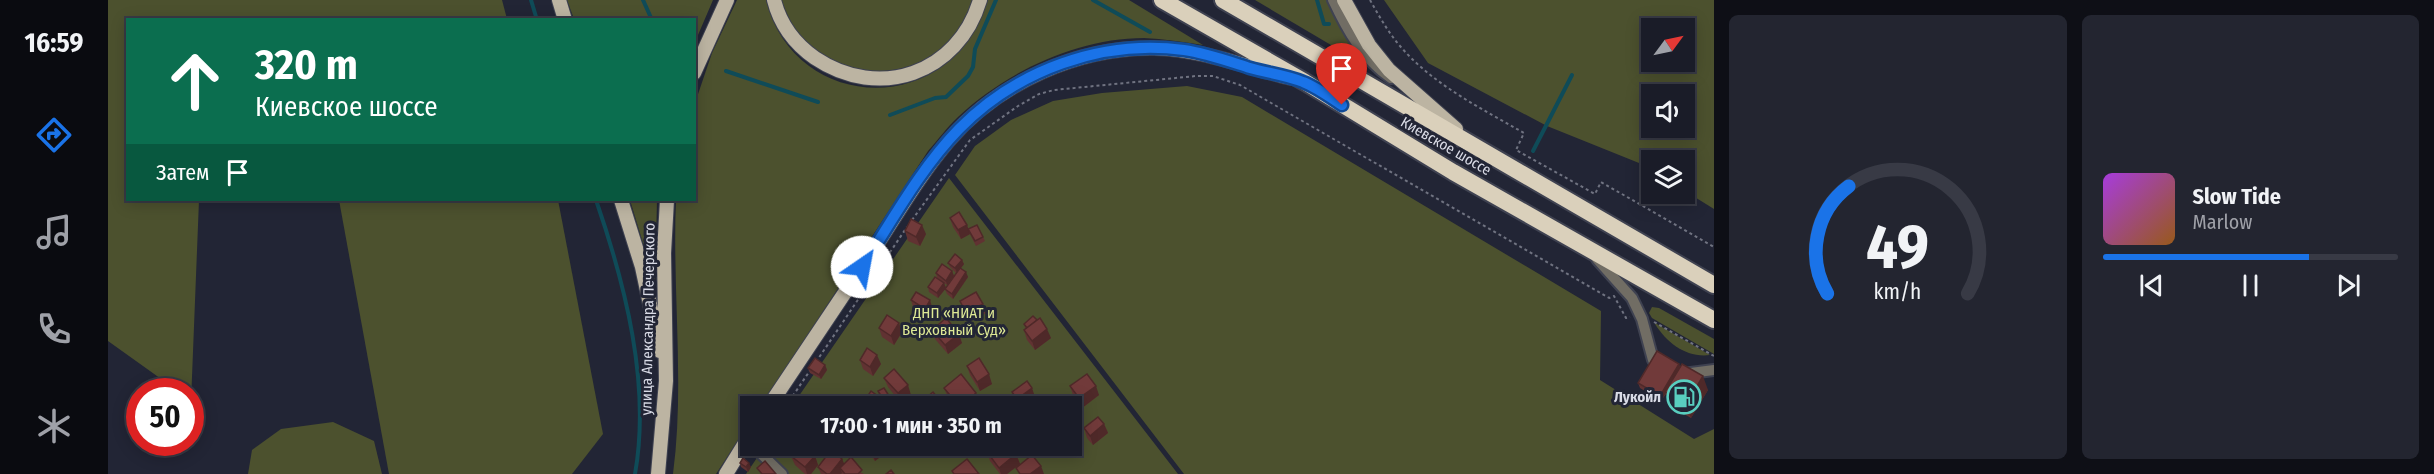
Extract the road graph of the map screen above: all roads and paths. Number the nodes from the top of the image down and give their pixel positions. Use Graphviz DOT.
graph roads {
  1 [pos="559,0"];
  2 [pos="727,0"];
  3 [pos="774,0"];
  4 [pos="980,0"];
  5 [pos="1162,0"];
  6 [pos="1223,0"];
  7 [pos="1333,0"];
  8 [pos="1344,0"];
  9 [pos="1370,0"];
  10 [pos="564,18"];
  11 [pos="696,69"];
  12 [pos="1305,82"];
  13 [pos="1406,88"];
  14 [pos="1472,145"];
  15 [pos="621,201"];
  16 [pos="667,201"];
  17 [pos="1580,242"];
  18 [pos="1714,247"];
  19 [pos="1714,285"];
  20 [pos="1640,315"];
  21 [pos="1714,320"];
  22 [pos="1714,356"];
  23 [pos="1714,370"];
  24 [pos="666,381"];
  25 [pos="776,396"];
  26 [pos="793,396"];
  27 [pos="741,456"];
  28 [pos="765,456"];
  29 [pos="658,474"];
  30 [pos="726,474"];
  31 [pos="782,474"];
  1 -- 10 [label="main road"];
  2 -- 11 [label="main road"];
  3 -- 4 [label="main road"];
  5 -- 12 [label="highway, Киевское шоссе"];
  6 -- 14 [label="highway, Киевское шоссе"];
  7 -- 13 [label="street"];
  8 -- 13 [label="main road"];
  9 -- 18 [label="path"];
  12 -- 17 [label="highway, Киевское шоссе"];
  12 -- 25 [label="main road"];
  13 -- 14 [label="main road"];
  14 -- 19 [label="highway, Киевское шоссе"];
  15 -- 24 [label="main road"];
  16 -- 24 [label="main road, улица Александра Печерского"];
  17 -- 20 [label="street"];
  17 -- 21 [label="highway, Киевское шоссе"];
  20 -- 22 [label="path"];
  20 -- 23 [label="street"];
  20 -- 26 [label="path"];
  24 -- 29 [label="main road, улица Александра Печерского"];
  27 -- 30 [label="main road"];
  28 -- 31 [label="street"];
}
